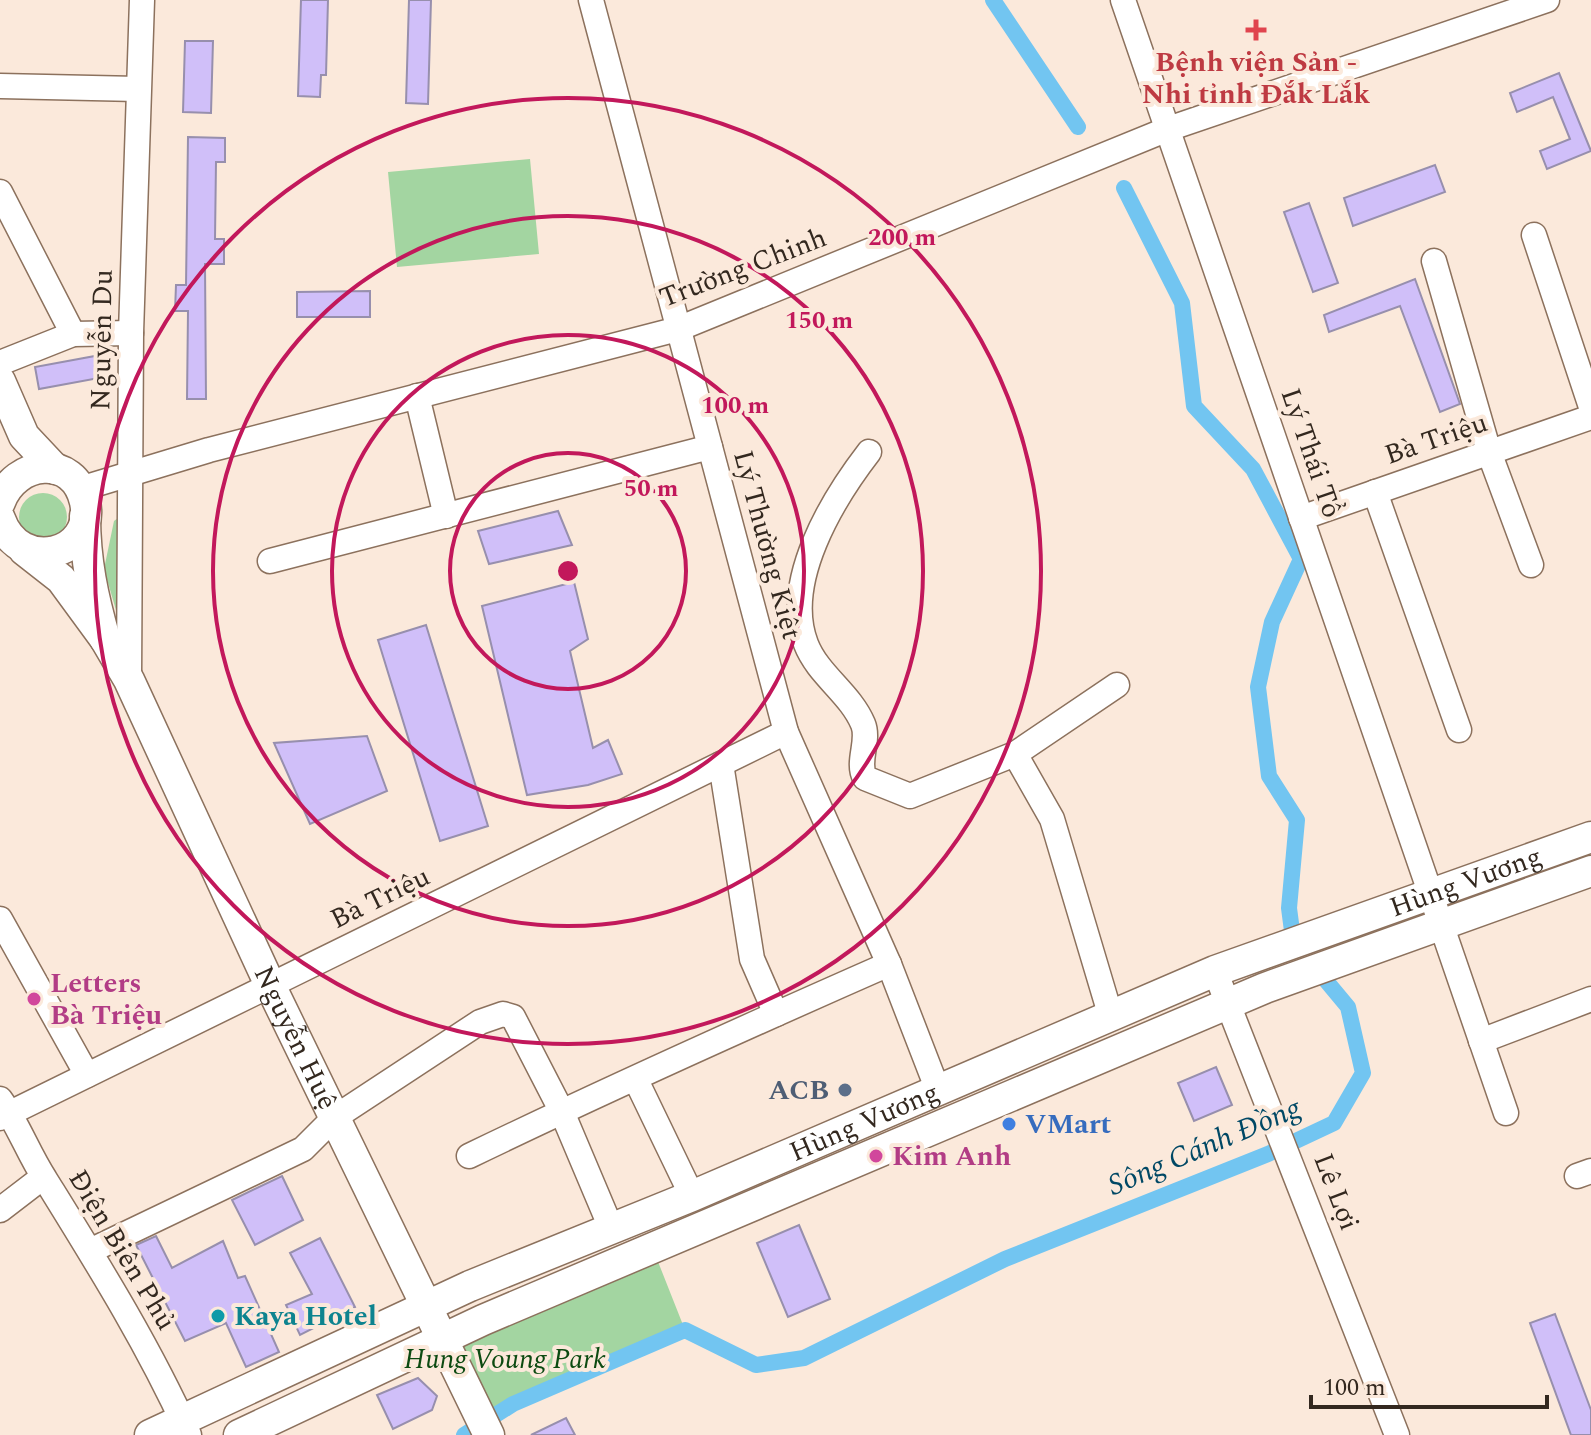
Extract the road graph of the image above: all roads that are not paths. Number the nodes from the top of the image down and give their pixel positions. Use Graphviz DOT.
graph roads {
  1 [pos="142,0"];
  2 [pos="591,0"];
  3 [pos="1123,0"];
  4 [pos="1547,0"];
  5 [pos="0,86"];
  6 [pos="138,89"];
  7 [pos="1168,129"];
  8 [pos="0,192"];
  9 [pos="1534,235"];
  10 [pos="1434,261"];
  11 [pos="678,329"];
  12 [pos="131,333"];
  13 [pos="73,334"];
  14 [pos="0,363"];
  15 [pos="0,381"];
  16 [pos="417,396"];
  17 [pos="1591,407"];
  18 [pos="1591,417"];
  19 [pos="710,447"];
  20 [pos="869,452"];
  21 [pos="1489,452"];
  22 [pos="55,469"];
  23 [pos="131,473"];
  24 [pos="1375,492"];
  25 [pos="0,502"];
  26 [pos="83,502"];
  27 [pos="446,516"];
  28 [pos="1301,518"];
  29 [pos="7,534"];
  30 [pos="270,561"];
  31 [pos="1531,565"];
  32 [pos="105,639"];
  33 [pos="129,680"];
  34 [pos="1117,685"];
  35 [pos="1459,730"];
  36 [pos="786,732"];
  37 [pos="1015,754"];
  38 [pos="721,764"];
  39 [pos="1591,837"];
  40 [pos="1591,871"];
  41 [pos="1431,896"];
  42 [pos="0,919"];
  43 [pos="1440,926"];
  44 [pos="889,964"];
  45 [pos="1215,971"];
  46 [pos="270,985"];
  47 [pos="1591,999"];
  48 [pos="1228,1004"];
  49 [pos="776,1014"];
  50 [pos="1111,1017"];
  51 [pos="1481,1041"];
  52 [pos="87,1075"];
  53 [pos="636,1080"];
  54 [pos="937,1088"];
  55 [pos="3,1110"];
  56 [pos="562,1112"];
  57 [pos="1506,1113"];
  58 [pos="334,1118"];
  59 [pos="948,1120"];
  60 [pos="469,1156"];
  61 [pos="43,1177"];
  62 [pos="692,1196"];
  63 [pos="0,1210"];
  64 [pos="704,1226"];
  65 [pos="611,1228"];
  66 [pos="92,1250"];
  67 [pos="426,1308"];
  68 [pos="443,1341"];
  69 [pos="185,1427"];
  70 [pos="150,1435"];
  71 [pos="239,1435"];
  72 [pos="489,1435"];
  73 [pos="1397,1435"];
  1 -- 6 [label="street, Nguyễn Du"];
  2 -- 11 [label="street, Lý Thường Kiệt"];
  3 -- 7 [label="street, Lý Thái Tổ"];
  4 -- 7 [label="street, Trường Chinh"];
  5 -- 6 [label="street"];
  6 -- 12 [label="street, Nguyễn Du"];
  7 -- 11 [label="street, Trường Chinh"];
  7 -- 28 [label="street, Lý Thái Tổ"];
  8 -- 13 [label="street"];
  9 -- 17 [label="street"];
  10 -- 21 [label="street"];
  11 -- 16 [label="street, Trường Chinh"];
  11 -- 19 [label="street, Lý Thường Kiệt"];
  12 -- 13 [label="street"];
  12 -- 23 [label="street, Nguyễn Du"];
  13 -- 14 [label="street"];
  15 -- 22 [label="main road"];
  16 -- 23 [label="street, Trường Chinh"];
  16 -- 27 [label="street"];
  18 -- 21 [label="street, Bà Triệu"];
  19 -- 27 [label="street"];
  19 -- 36 [label="street, Lý Thường Kiệt"];
  20 -- 37 [label="street"];
  21 -- 24 [label="street, Bà Triệu"];
  21 -- 31 [label="street"];
  22 -- 25 [label="main road"];
  22 -- 26 [label="main road"];
  23 -- 26 [label="street, Trường Chinh"];
  23 -- 33 [label="street, Nguyễn Du"];
  24 -- 28 [label="street, Bà Triệu"];
  24 -- 35 [label="street"];
  26 -- 29 [label="main road"];
  26 -- 32 [label="main road"];
  27 -- 30 [label="street"];
  28 -- 41 [label="street, Lý Thái Tổ"];
  29 -- 32 [label="main road"];
  32 -- 33 [label="main road, Nguyễn Huệ"];
  33 -- 46 [label="main road, Nguyễn Huệ"];
  34 -- 37 [label="street"];
  36 -- 38 [label="street, Bà Triệu"];
  36 -- 44 [label="street, Lý Thường Kiệt"];
  37 -- 50 [label="street"];
  38 -- 46 [label="street, Bà Triệu"];
  38 -- 49 [label="street"];
  39 -- 41 [label="main road, Hùng Vương"];
  40 -- 43 [label="main road, Hùng Vương"];
  41 -- 43 [label="street, Lý Thái Tổ"];
  41 -- 45 [label="main road, Hùng Vương"];
  42 -- 52 [label="street"];
  43 -- 48 [label="main road, Hùng Vương"];
  43 -- 51 [label="street, Lý Thái Tổ"];
  44 -- 49 [label="street"];
  44 -- 54 [label="street, Lý Thường Kiệt"];
  45 -- 48 [label="street, Lê Lợi"];
  45 -- 50 [label="main road, Hùng Vương"];
  46 -- 52 [label="street, Bà Triệu"];
  46 -- 58 [label="main road, Nguyễn Huệ"];
  47 -- 51 [label="street"];
  48 -- 59 [label="main road, Hùng Vương"];
  48 -- 73 [label="street, Lê Lợi"];
  49 -- 53 [label="street"];
  50 -- 54 [label="main road, Hùng Vương"];
  51 -- 57 [label="street, Lý Thái Tổ"];
  52 -- 55 [label="street, Bà Triệu"];
  53 -- 56 [label="street"];
  53 -- 62 [label="street"];
  54 -- 59 [label="main road"];
  54 -- 62 [label="main road, Hùng Vương"];
  55 -- 61 [label="street, Điện Biên Phủ"];
  56 -- 58 [label="street"];
  56 -- 60 [label="street"];
  56 -- 65 [label="street"];
  58 -- 66 [label="street"];
  58 -- 67 [label="main road, Nguyễn Huệ"];
  59 -- 64 [label="main road, Hùng Vương"];
  61 -- 63 [label="street"];
  61 -- 66 [label="street, Điện Biên Phủ"];
  62 -- 64 [label="main road"];
  62 -- 65 [label="main road, Hùng Vương"];
  64 -- 68 [label="main road, Hùng Vương"];
  65 -- 67 [label="main road, Hùng Vương"];
  66 -- 69 [label="street, Điện Biên Phủ"];
  67 -- 68 [label="main road, Nguyễn Huệ"];
  67 -- 69 [label="main road, Hùng Vương"];
  68 -- 71 [label="main road, Hùng Vương"];
  68 -- 72 [label="main road, Nguyễn Huệ"];
  69 -- 70 [label="main road, Hùng Vương"];
}
